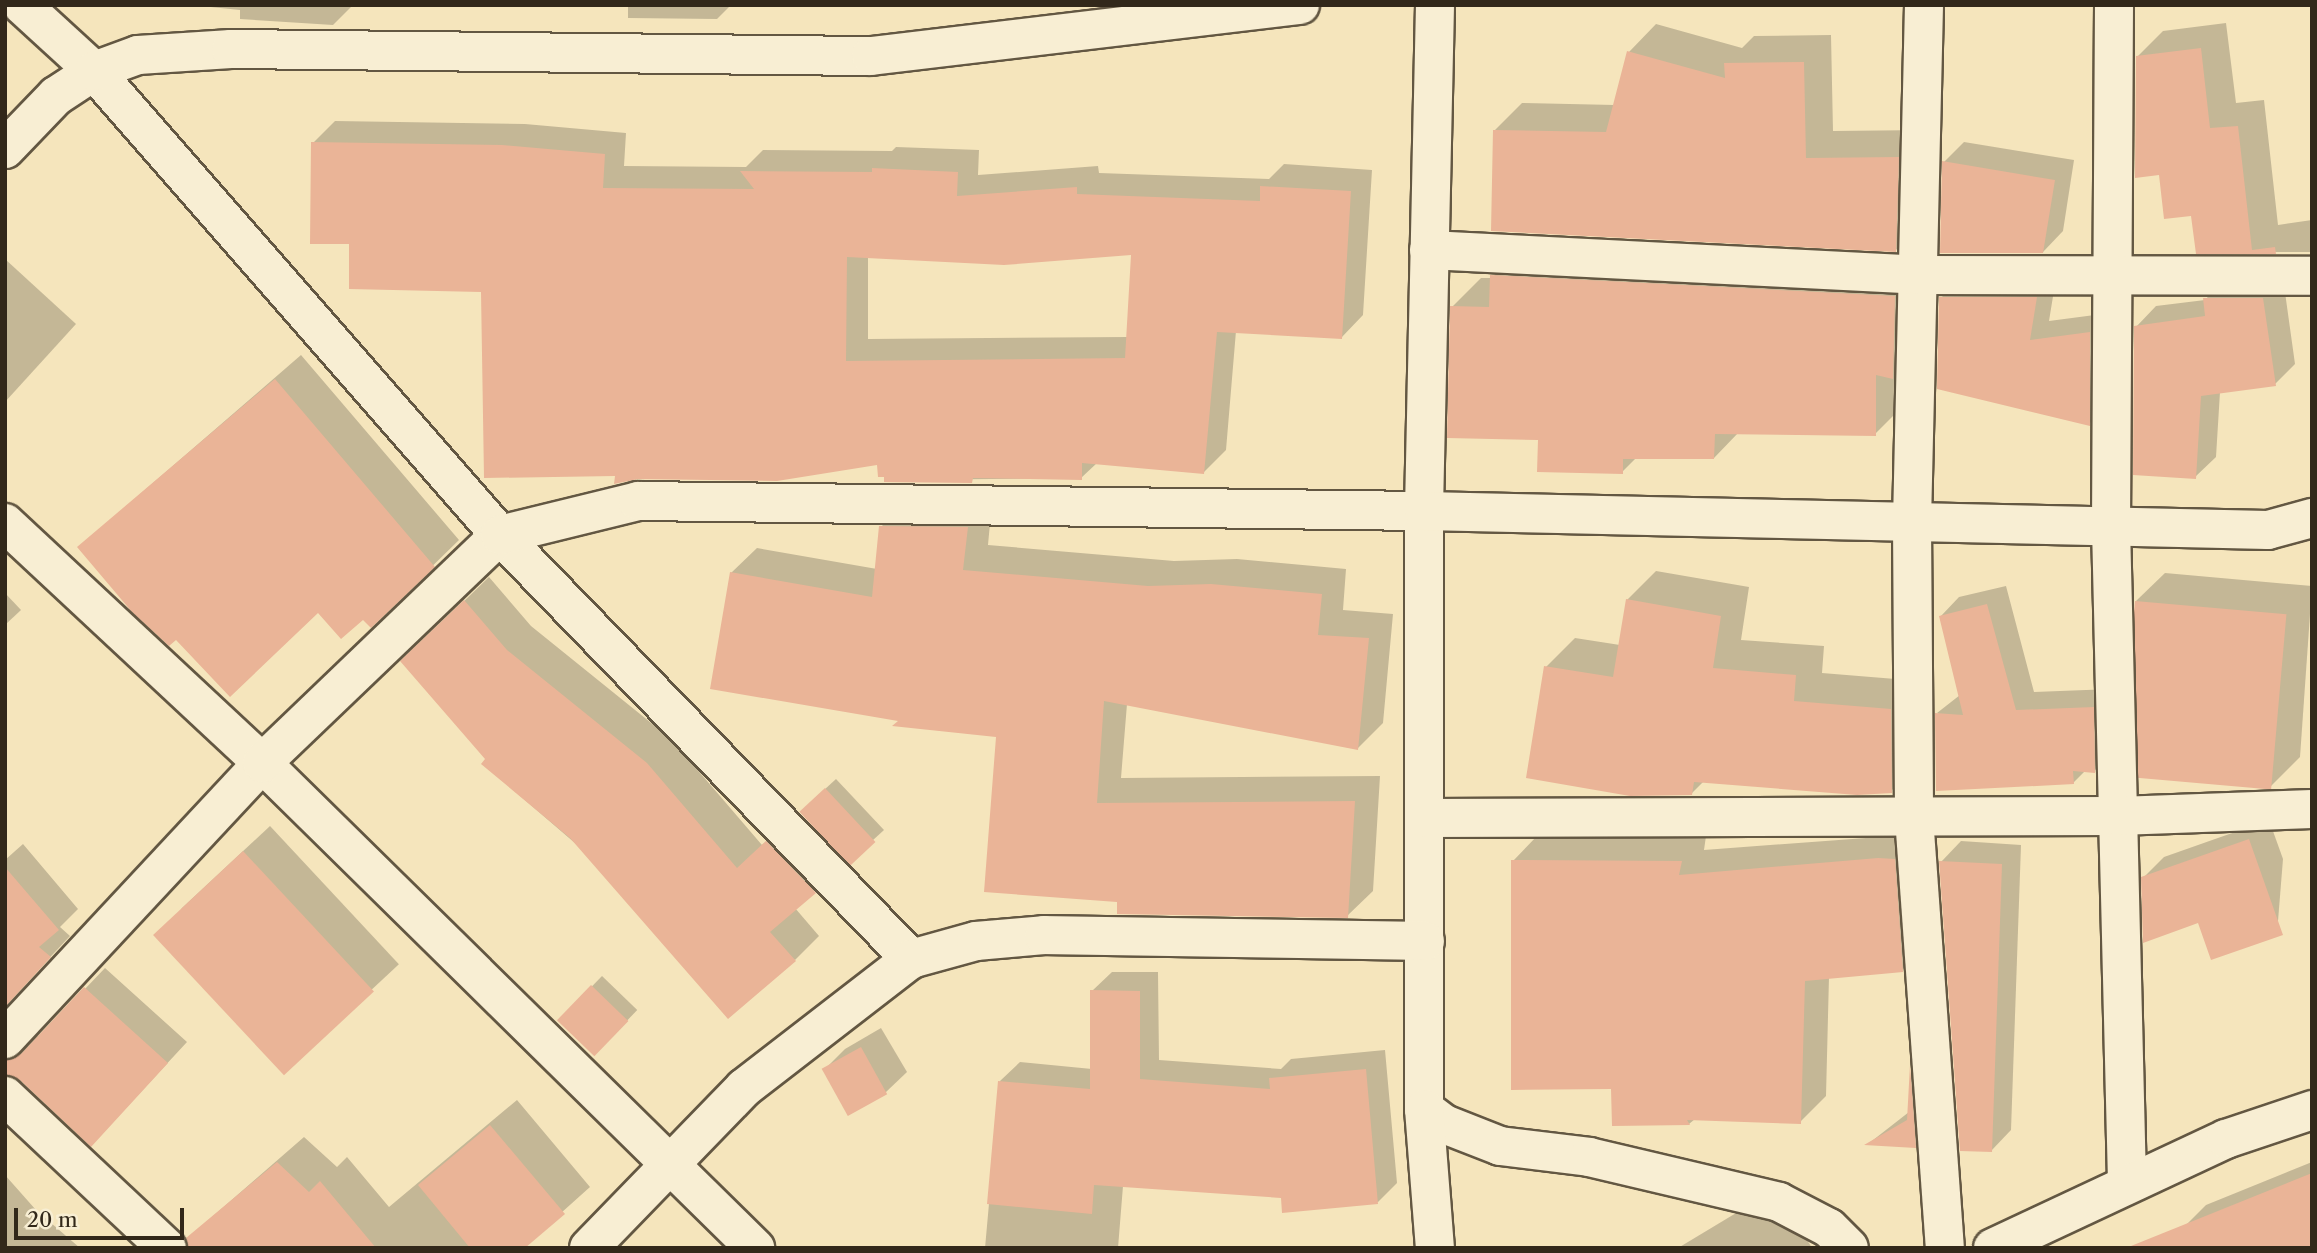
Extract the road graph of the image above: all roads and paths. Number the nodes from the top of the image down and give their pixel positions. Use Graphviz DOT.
graph roads {
  1 [pos="22,5"];
  2 [pos="1300,5"];
  3 [pos="1435,5"];
  4 [pos="1924,5"];
  5 [pos="2113,5"];
  6 [pos="94,71"];
  7 [pos="5,149"];
  8 [pos="1429,250"];
  9 [pos="1918,275"];
  10 [pos="2312,276"];
  11 [pos="2112,278"];
  12 [pos="1424,511"];
  13 [pos="2312,518"];
  14 [pos="5,523"];
  15 [pos="1912,523"];
  16 [pos="2111,527"];
  17 [pos="500,534"];
  18 [pos="262,763"];
  19 [pos="2312,809"];
  20 [pos="2118,816"];
  21 [pos="1914,817"];
  22 [pos="1426,818"];
  23 [pos="1425,941"];
  24 [pos="911,960"];
  25 [pos="5,1039"];
  26 [pos="5,1096"];
  27 [pos="1424,1109"];
  28 [pos="2312,1110"];
  29 [pos="668,1162"];
  30 [pos="2127,1182"];
  31 [pos="167,1248"];
  32 [pos="589,1248"];
  33 [pos="755,1248"];
  34 [pos="1435,1248"];
  35 [pos="1849,1248"];
  36 [pos="1945,1248"];
  37 [pos="1993,1248"];
  1 -- 6 [label="street"];
  2 -- 6 [label="street"];
  3 -- 8 [label="street"];
  4 -- 9 [label="street"];
  5 -- 11 [label="street"];
  6 -- 7 [label="street"];
  6 -- 17 [label="street"];
  8 -- 9 [label="street"];
  8 -- 12 [label="street"];
  9 -- 11 [label="street"];
  9 -- 15 [label="street"];
  10 -- 11 [label="street"];
  11 -- 16 [label="street"];
  12 -- 15 [label="street"];
  12 -- 17 [label="street"];
  12 -- 22 [label="street"];
  13 -- 16 [label="street"];
  14 -- 18 [label="street"];
  15 -- 16 [label="street"];
  15 -- 21 [label="street"];
  16 -- 20 [label="street"];
  17 -- 18 [label="street"];
  17 -- 24 [label="street"];
  18 -- 25 [label="street"];
  18 -- 29 [label="street"];
  19 -- 20 [label="street"];
  20 -- 21 [label="street"];
  20 -- 30 [label="street"];
  21 -- 22 [label="street"];
  21 -- 36 [label="street"];
  22 -- 23 [label="street"];
  23 -- 24 [label="street"];
  23 -- 27 [label="street"];
  24 -- 29 [label="street"];
  26 -- 31 [label="street"];
  27 -- 34 [label="street"];
  27 -- 35 [label="street"];
  28 -- 30 [label="street"];
  29 -- 32 [label="street"];
  29 -- 33 [label="street"];
  30 -- 37 [label="street"];
}
